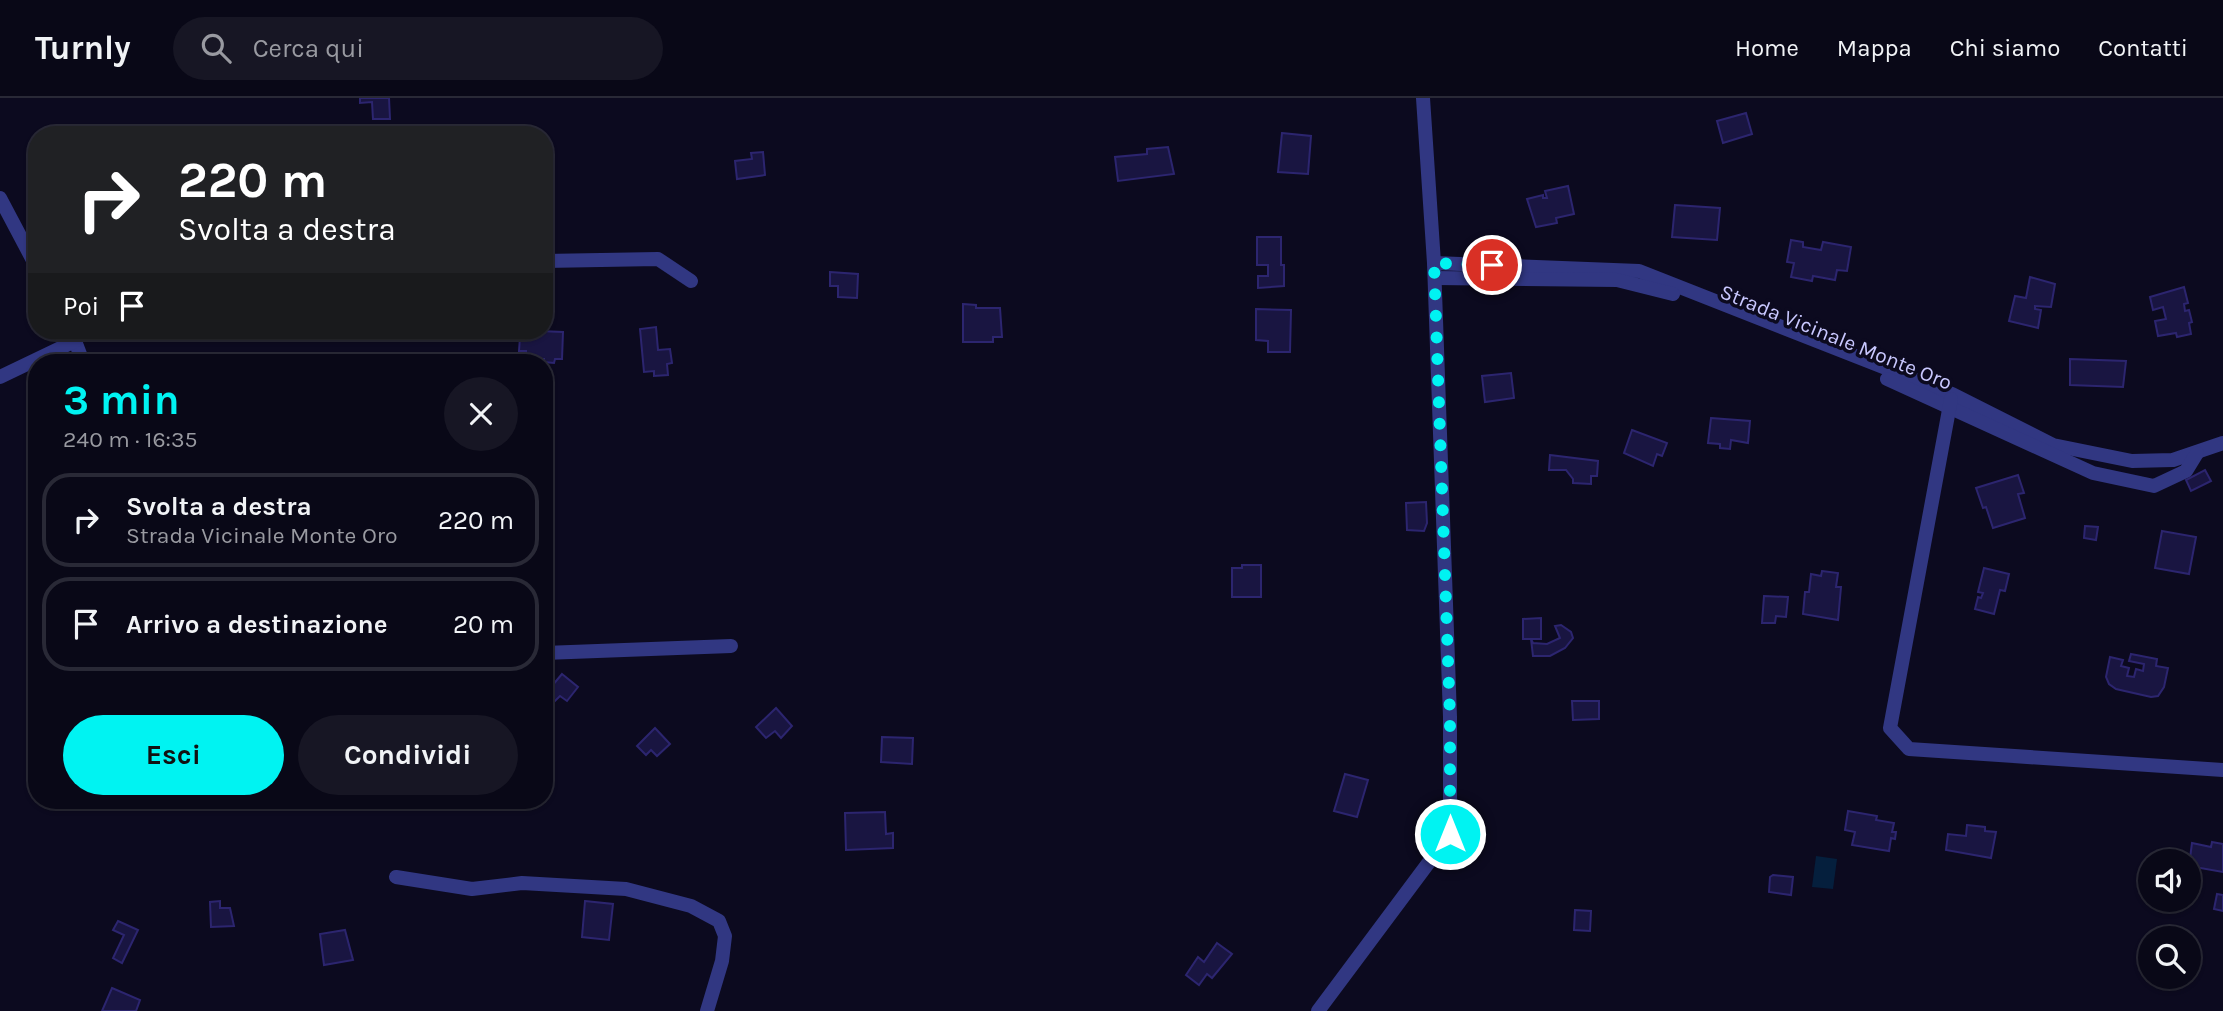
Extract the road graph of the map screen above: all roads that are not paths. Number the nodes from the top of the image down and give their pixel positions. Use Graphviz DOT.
graph roads {
  1 [pos="1423,98"];
  2 [pos="0,198"];
  3 [pos="28,251"];
  4 [pos="553,261"];
  5 [pos="1435,271"];
  6 [pos="691,281"];
  7 [pos="66,340"];
  8 [pos="41,354"];
  9 [pos="28,361"];
  10 [pos="0,377"];
  11 [pos="1951,400"];
  12 [pos="2223,443"];
  13 [pos="2197,453"];
  14 [pos="731,646"];
  15 [pos="553,653"];
  16 [pos="2223,769"];
  17 [pos="396,877"];
  18 [pos="707,1011"];
  19 [pos="1318,1011"];
  1 -- 5 [label="street"];
  2 -- 3 [label="street"];
  4 -- 6 [label="street"];
  5 -- 11 [label="street, Strada Vicinale Monte Oro"];
  5 -- 19 [label="street"];
  7 -- 8 [label="street"];
  9 -- 10 [label="street"];
  11 -- 13 [label="street, Strada Vicinale Monte Oro"];
  11 -- 13 [label="street, Strada Vicinale Monte Oro"];
  11 -- 16 [label="street"];
  12 -- 13 [label="street, Strada Vicinale Monte Oro"];
  14 -- 15 [label="street"];
  17 -- 18 [label="street"];
}
